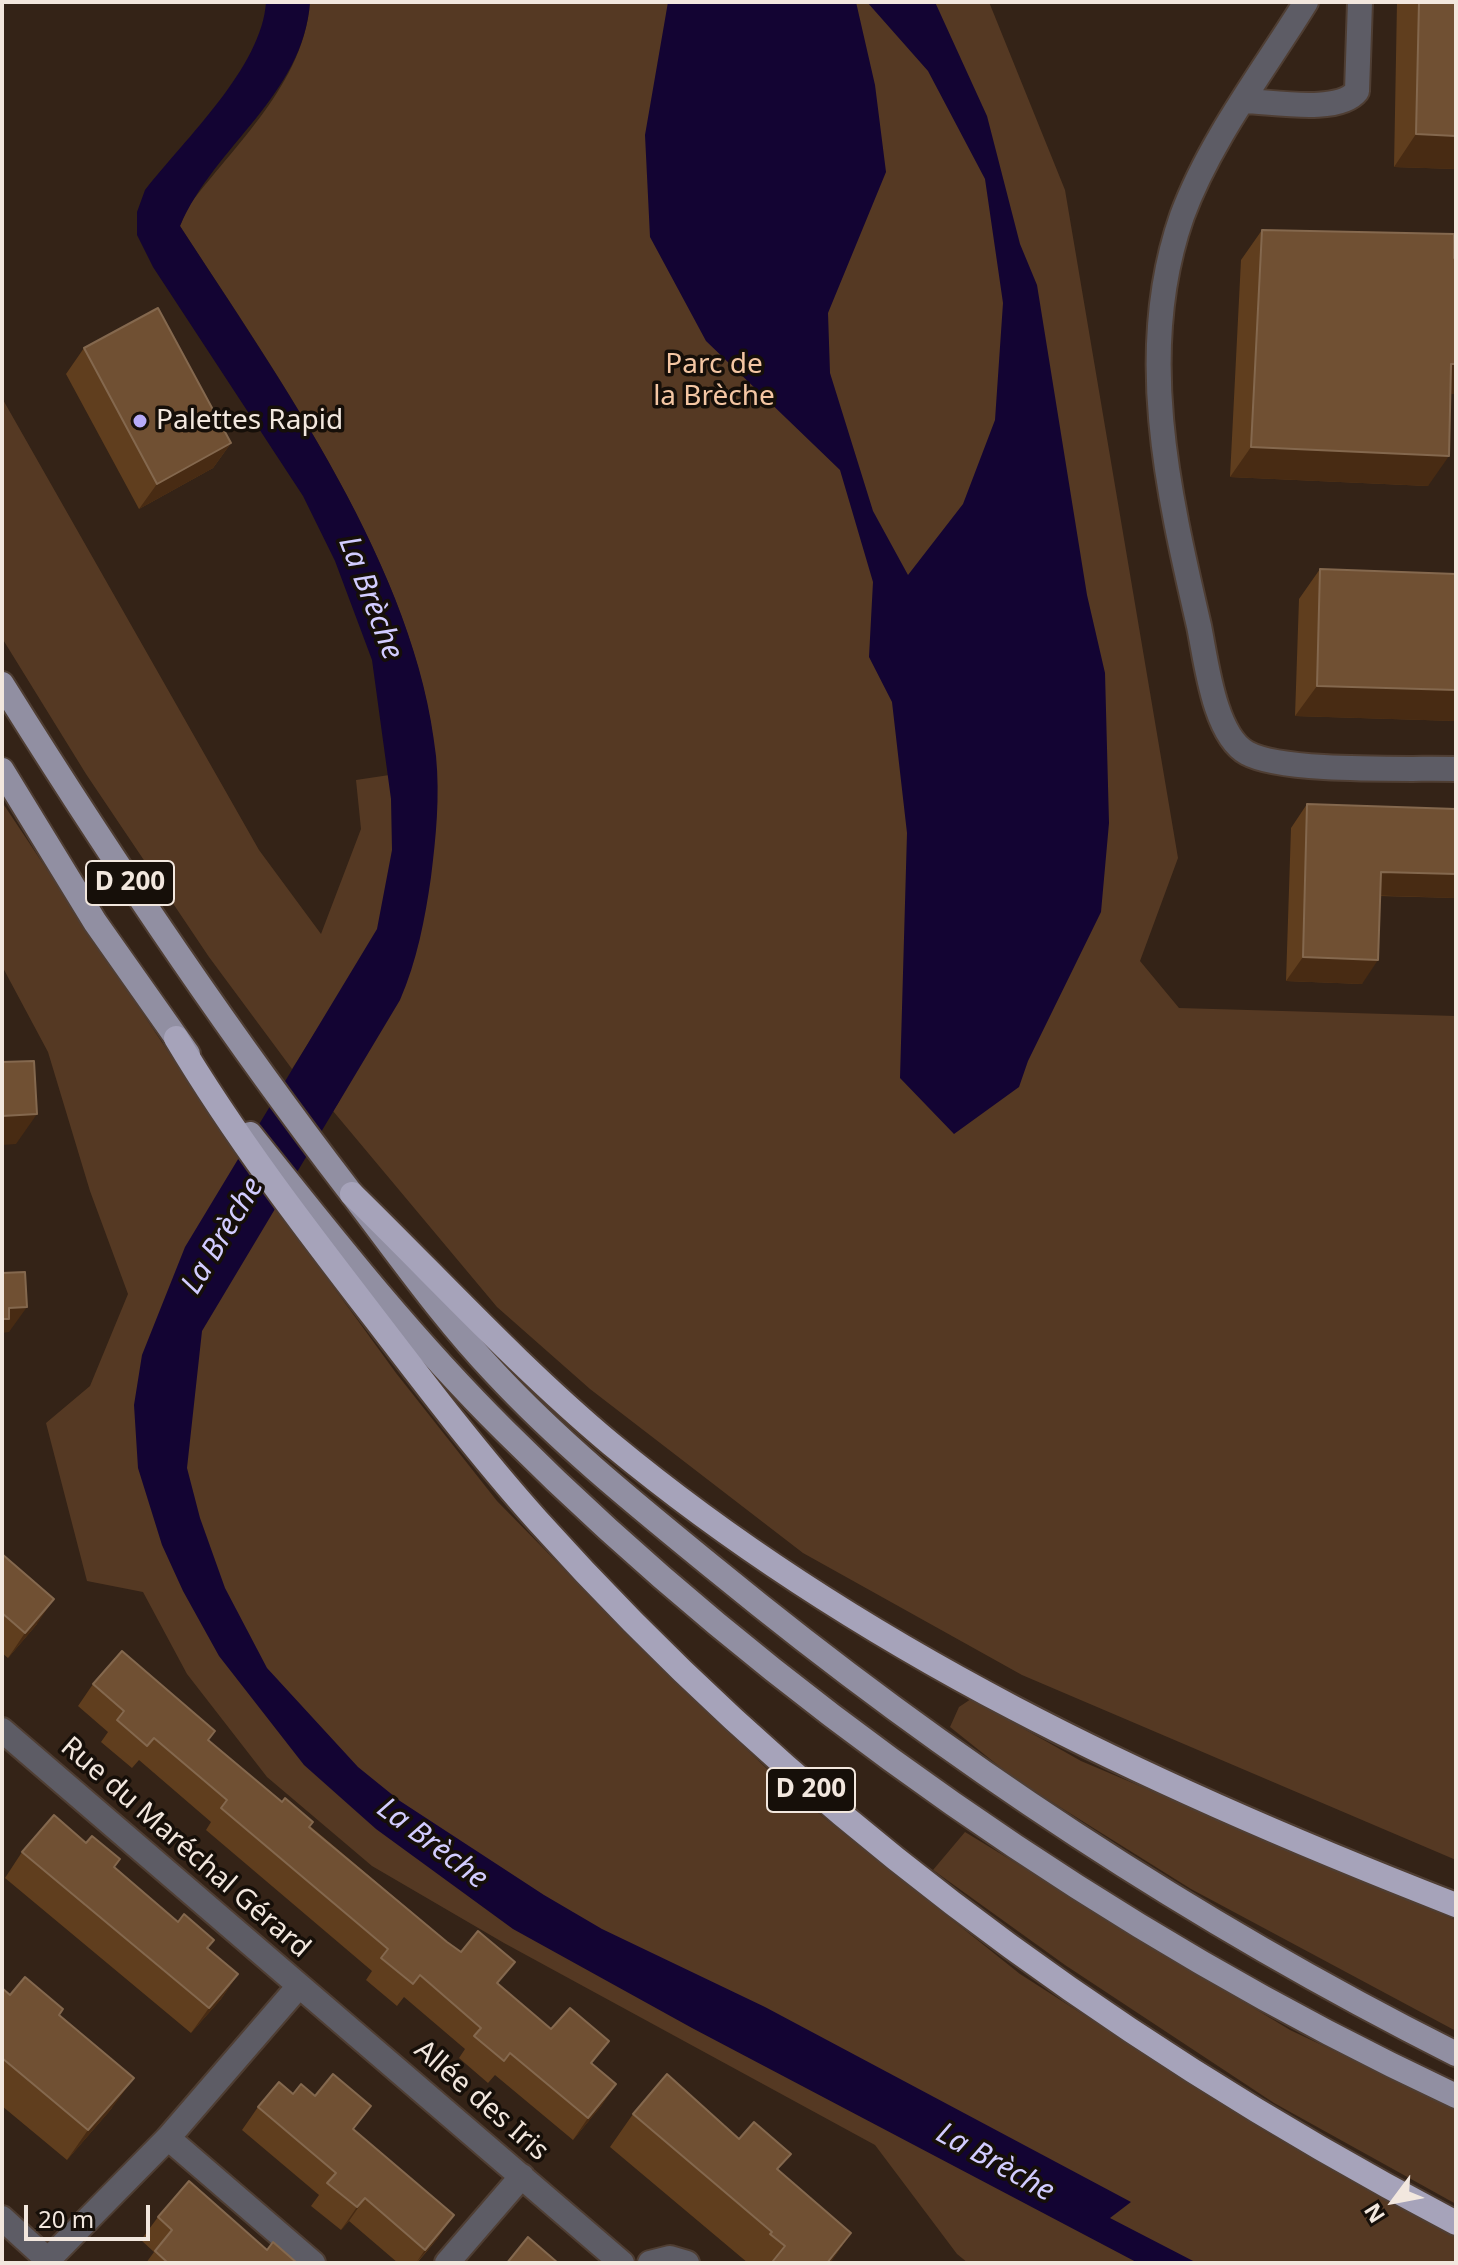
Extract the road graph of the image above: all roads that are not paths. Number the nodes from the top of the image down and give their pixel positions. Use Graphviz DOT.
graph roads {
  1 [pos="1306,2"];
  2 [pos="1360,2"];
  3 [pos="1245,101"];
  4 [pos="2,684"];
  5 [pos="1456,769"];
  6 [pos="2,770"];
  7 [pos="176,1038"];
  8 [pos="352,1194"];
  9 [pos="295,1202"];
  10 [pos="2,1730"];
  11 [pos="1456,1905"];
  12 [pos="299,1986"];
  13 [pos="1456,2054"];
  14 [pos="1456,2096"];
  15 [pos="168,2138"];
  16 [pos="522,2176"];
  17 [pos="2,2218"];
  18 [pos="1456,2223"];
  19 [pos="47,2261"];
  20 [pos="313,2263"];
  21 [pos="447,2263"];
  22 [pos="622,2263"];
  23 [pos="650,2263"];
  24 [pos="687,2263"];
  1 -- 3 [label="street"];
  2 -- 3 [label="street"];
  3 -- 5 [label="street"];
  4 -- 8 [label="main road, D 200"];
  6 -- 7 [label="main road, D 200"];
  7 -- 9 [label="highway, D 200"];
  8 -- 11 [label="highway, D 200"];
  8 -- 13 [label="main road, D 200"];
  9 -- 14 [label="main road, D 200"];
  9 -- 18 [label="highway, D 200"];
  10 -- 12 [label="street, Rue du Maréchal Gérard"];
  12 -- 15 [label="street, Rue du Maréchal Gérard"];
  12 -- 16 [label="street, Allée des Iris"];
  15 -- 19 [label="street, Rue du Maréchal Gérard"];
  15 -- 20 [label="street"];
  16 -- 21 [label="street"];
  16 -- 22 [label="street, Allée des Iris"];
  17 -- 19 [label="street"];
  23 -- 24 [label="street"];
}
